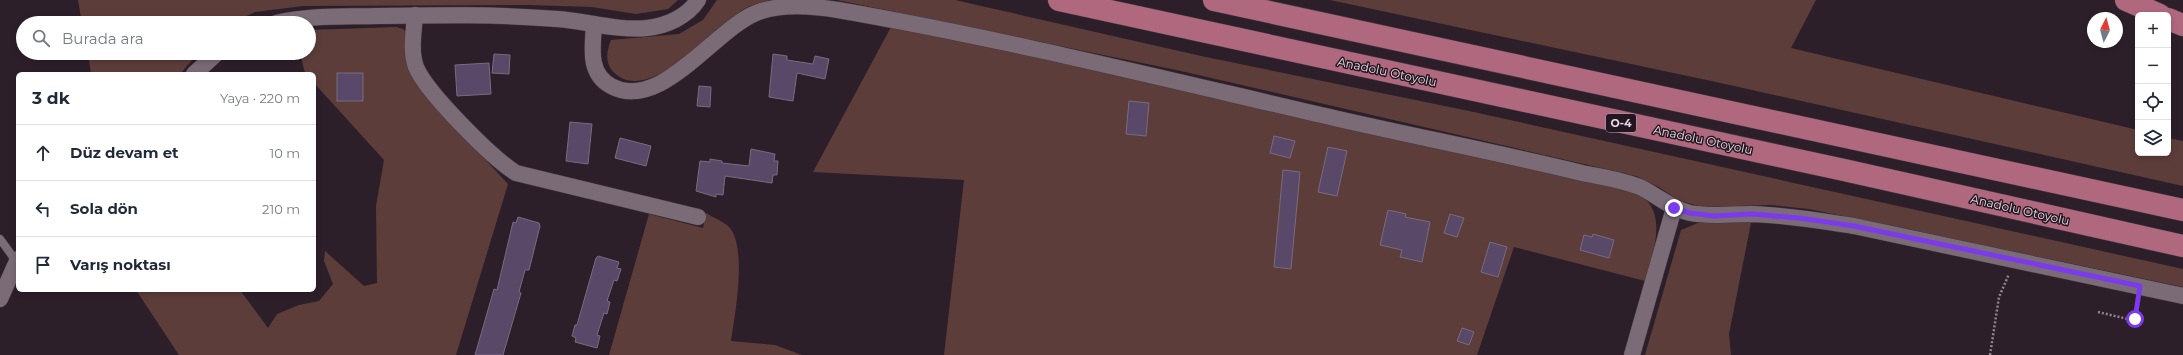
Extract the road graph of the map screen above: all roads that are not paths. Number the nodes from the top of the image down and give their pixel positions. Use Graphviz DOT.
graph roads {
  1 [pos="698,0"];
  2 [pos="1059,0"];
  3 [pos="1214,0"];
  4 [pos="2126,0"];
  5 [pos="2153,12"];
  6 [pos="415,15"];
  7 [pos="316,18"];
  8 [pos="2171,20"];
  9 [pos="594,24"];
  10 [pos="2183,25"];
  11 [pos="209,60"];
  12 [pos="196,72"];
  13 [pos="1674,208"];
  14 [pos="2183,210"];
  15 [pos="698,218"];
  16 [pos="0,238"];
  17 [pos="2183,246"];
  18 [pos="16,259"];
  19 [pos="16,262"];
  20 [pos="2183,296"];
  21 [pos="0,299"];
  22 [pos="1632,355"];
  1 -- 9 [label="street"];
  2 -- 17 [label="highway, Anadolu Otoyolu / O-4"];
  3 -- 14 [label="highway"];
  4 -- 5 [label="highway"];
  6 -- 7 [label="street"];
  6 -- 9 [label="street"];
  6 -- 15 [label="street"];
  8 -- 10 [label="highway"];
  9 -- 13 [label="street"];
  11 -- 12 [label="street"];
  13 -- 20 [label="street"];
  13 -- 22 [label="street"];
  16 -- 18 [label="lane"];
  19 -- 21 [label="street"];
}
